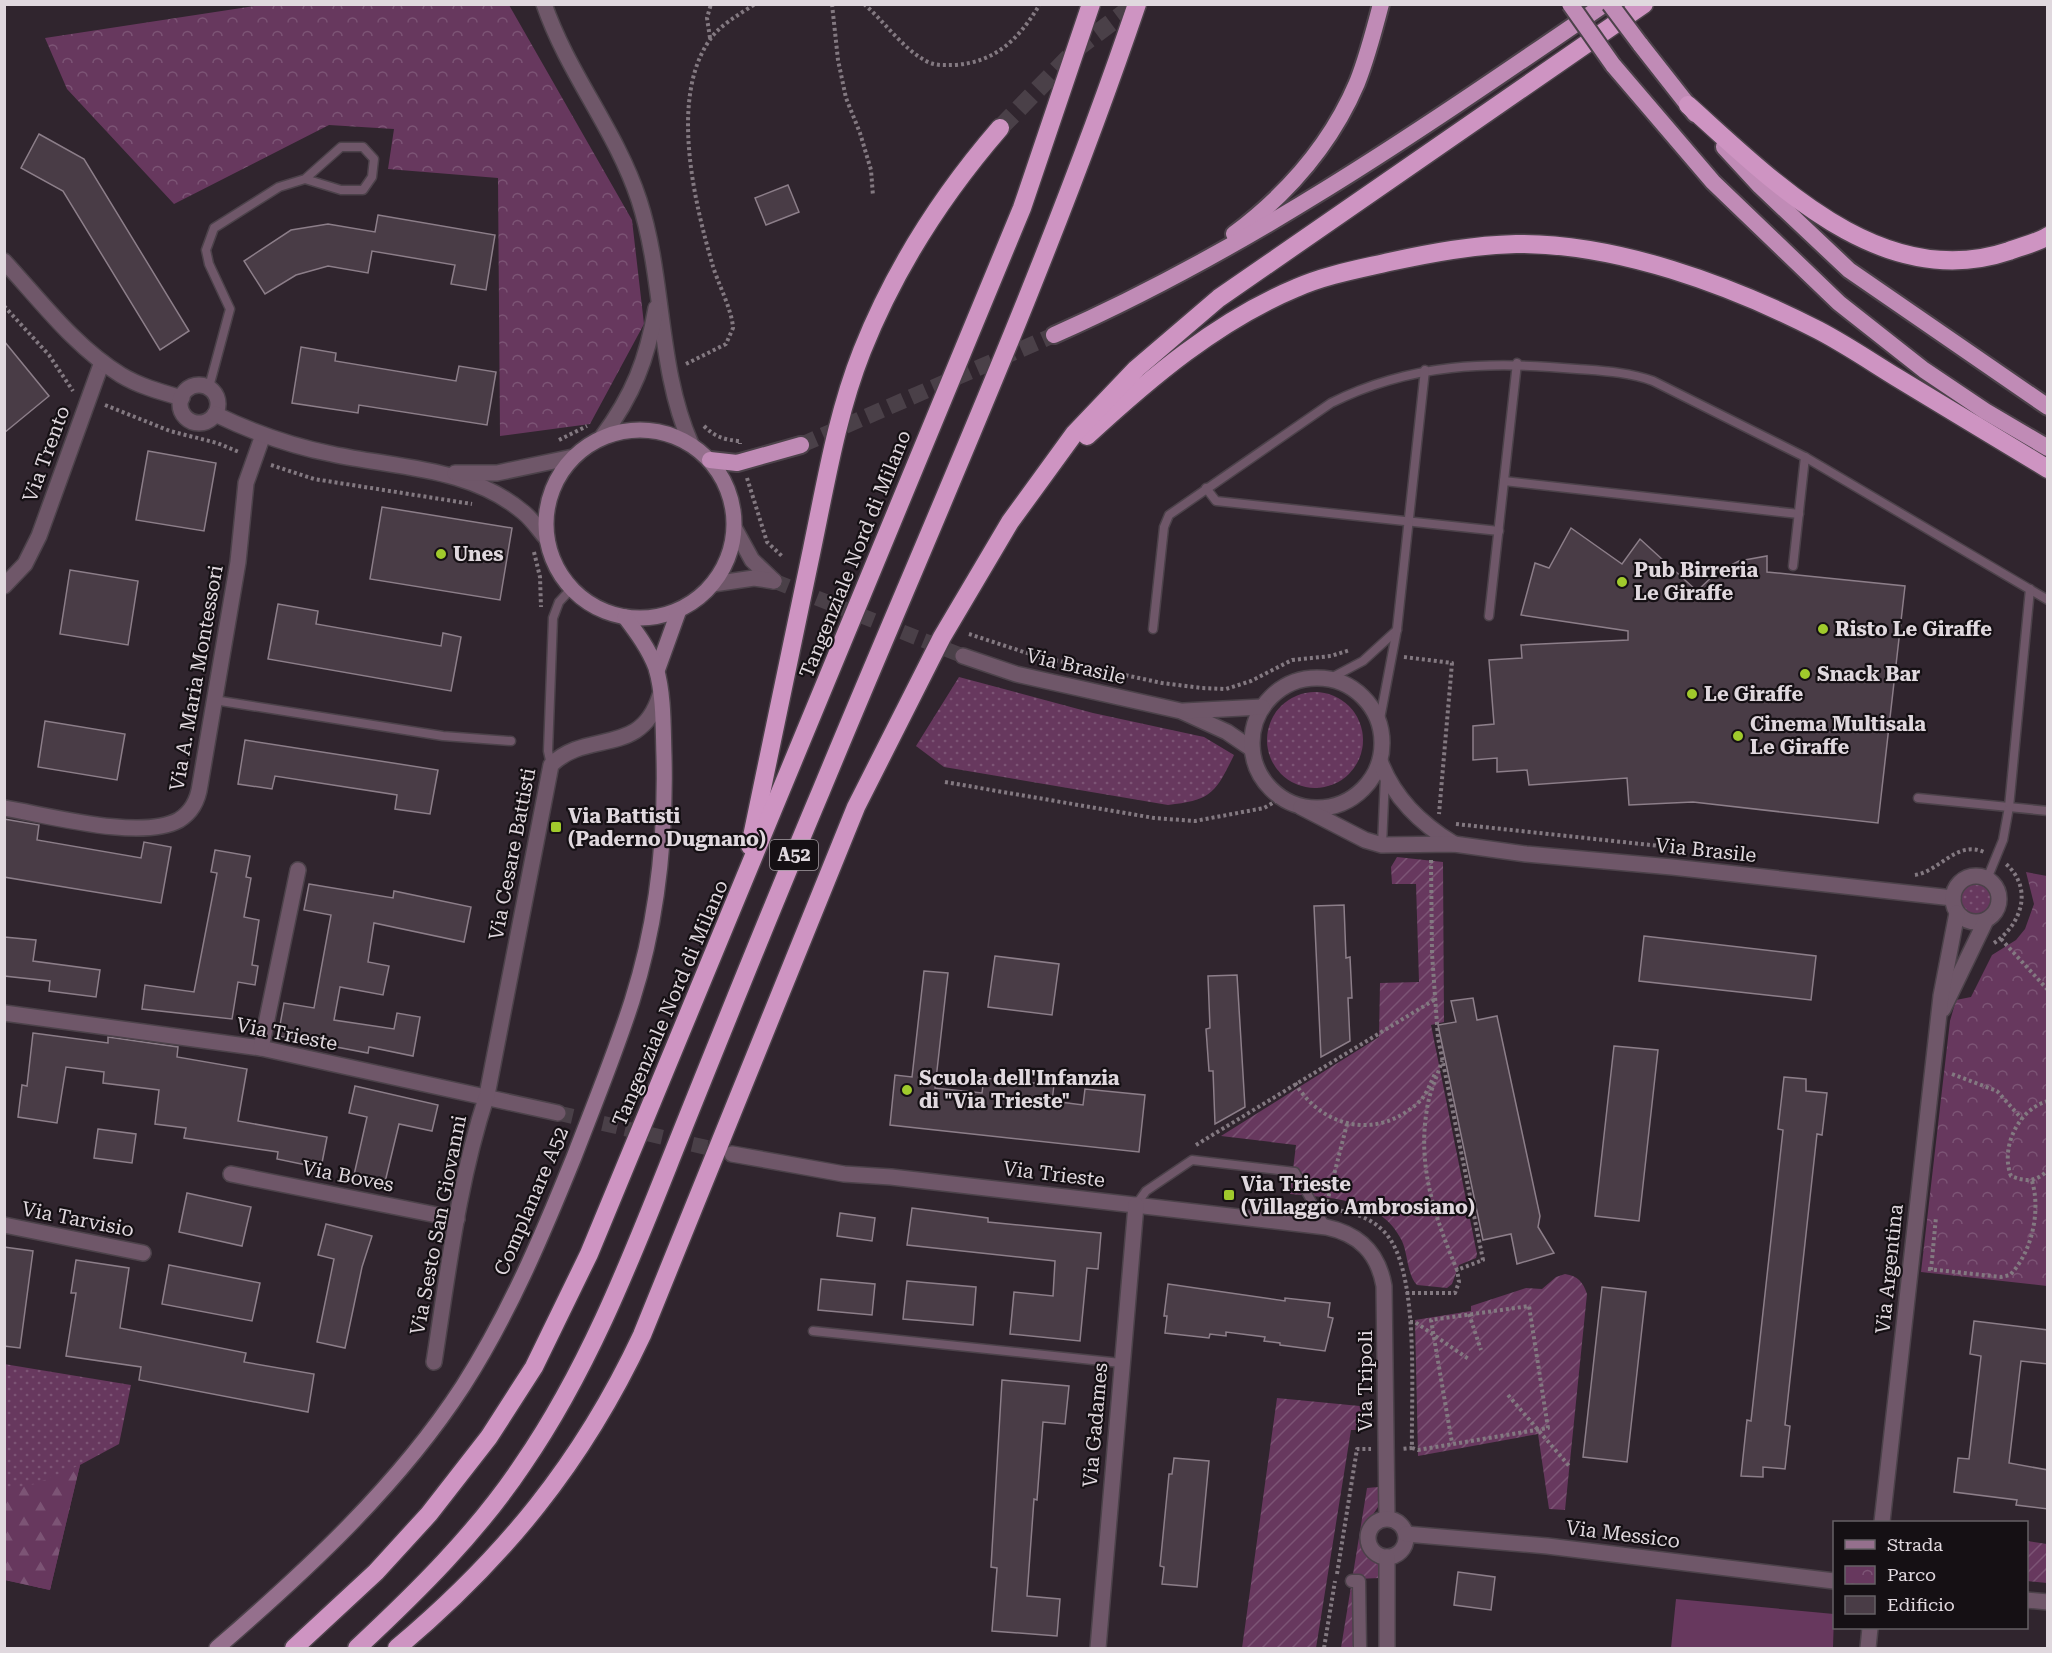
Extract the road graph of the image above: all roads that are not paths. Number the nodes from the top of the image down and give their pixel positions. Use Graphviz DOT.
graph roads {
  1 [pos="544,4"];
  2 [pos="1091,4"];
  3 [pos="1137,4"];
  4 [pos="1381,4"];
  5 [pos="1570,4"];
  6 [pos="1605,4"];
  7 [pos="1610,4"];
  8 [pos="1644,4"];
  9 [pos="1688,105"];
  10 [pos="1000,128"];
  11 [pos="305,179"];
  12 [pos="2048,236"];
  13 [pos="4,261"];
  14 [pos="1187,268"];
  15 [pos="658,293"];
  16 [pos="1054,335"];
  17 [pos="102,362"];
  18 [pos="1517,363"];
  19 [pos="1425,370"];
  20 [pos="209,387"];
  21 [pos="182,398"];
  22 [pos="2048,407"];
  23 [pos="215,414"];
  24 [pos="263,435"];
  25 [pos="602,437"];
  26 [pos="691,444"];
  27 [pos="801,445"];
  28 [pos="2048,448"];
  29 [pos="573,457"];
  30 [pos="1805,457"];
  31 [pos="710,460"];
  32 [pos="2048,469"];
  33 [pos="441,473"];
  34 [pos="1042,478"];
  35 [pos="1504,481"];
  36 [pos="1206,488"];
  37 [pos="1799,514"];
  38 [pos="1409,522"];
  39 [pos="735,529"];
  40 [pos="1499,531"];
  41 [pos="547,539"];
  42 [pos="1793,566"];
  43 [pos="713,584"];
  44 [pos="4,586"];
  45 [pos="571,588"];
  46 [pos="2030,589"];
  47 [pos="2048,600"];
  48 [pos="679,610"];
  49 [pos="1489,616"];
  50 [pos="625,617"];
  51 [pos="1153,629"];
  52 [pos="1397,629"];
  53 [pos="963,656"];
  54 [pos="657,671"];
  55 [pos="1329,679"];
  56 [pos="660,694"];
  57 [pos="214,700"];
  58 [pos="1262,707"];
  59 [pos="1181,711"];
  60 [pos="1379,724"];
  61 [pos="511,741"];
  62 [pos="1252,749"];
  63 [pos="551,765"];
  64 [pos="1382,768"];
  65 [pos="1918,798"];
  66 [pos="1301,807"];
  67 [pos="2009,807"];
  68 [pos="4,808"];
  69 [pos="2048,811"];
  70 [pos="1454,844"];
  71 [pos="1382,845"];
  72 [pos="298,870"];
  73 [pos="1987,879"];
  74 [pos="741,891"];
  75 [pos="1955,906"];
  76 [pos="1986,920"];
  77 [pos="4,1013"];
  78 [pos="1938,1020"];
  79 [pos="261,1048"];
  80 [pos="487,1095"];
  81 [pos="558,1113"];
  82 [pos="732,1154"];
  83 [pos="231,1174"];
  84 [pos="1136,1205"];
  85 [pos="457,1219"];
  86 [pos="4,1225"];
  87 [pos="1326,1227"];
  88 [pos="1367,1247"];
  89 [pos="143,1253"];
  90 [pos="813,1331"];
  91 [pos="434,1362"];
  92 [pos="1121,1363"];
  93 [pos="1387,1518"];
  94 [pos="1882,1521"];
  95 [pos="1406,1534"];
  96 [pos="1387,1557"];
  97 [pos="1352,1581"];
  98 [pos="1833,1581"];
  99 [pos="2028,1600"];
  100 [pos="2048,1602"];
  101 [pos="1870,1629"];
  102 [pos="217,1648"];
  103 [pos="294,1648"];
  104 [pos="357,1648"];
  105 [pos="397,1648"];
  106 [pos="1098,1648"];
  107 [pos="1360,1648"];
  108 [pos="1387,1648"];
  109 [pos="1868,1648"];
  1 -- 15 [label="street"];
  2 -- 74 [label="highway, Tangenziale Nord di Milano / A52"];
  3 -- 104 [label="highway, A52"];
  4 -- 14 [label="highway"];
  5 -- 28 [label="highway, bridge"];
  6 -- 14 [label="highway"];
  7 -- 9 [label="highway, bridge"];
  8 -- 34 [label="highway"];
  9 -- 12 [label="highway"];
  9 -- 22 [label="highway"];
  10 -- 74 [label="highway"];
  11 -- 11 [label="lane"];
  11 -- 20 [label="lane"];
  13 -- 17 [label="street"];
  14 -- 16 [label="highway"];
  15 -- 25 [label="street"];
  15 -- 26 [label="street"];
  17 -- 21 [label="street"];
  17 -- 44 [label="street, Via Trento"];
  18 -- 19 [label="lane"];
  18 -- 30 [label="lane"];
  18 -- 35 [label="lane"];
  19 -- 36 [label="lane"];
  19 -- 38 [label="lane"];
  20 -- 21 [label="street"];
  20 -- 23 [label="street"];
  21 -- 23 [label="street"];
  23 -- 24 [label="street"];
  24 -- 33 [label="street"];
  24 -- 57 [label="street, Via A. Maria Montessori"];
  25 -- 26 [label="main road"];
  25 -- 29 [label="main road"];
  26 -- 31 [label="main road"];
  27 -- 31 [label="highway"];
  29 -- 33 [label="street"];
  29 -- 41 [label="main road"];
  30 -- 37 [label="lane"];
  30 -- 46 [label="lane"];
  31 -- 39 [label="main road"];
  32 -- 34 [label="highway"];
  33 -- 41 [label="street"];
  34 -- 105 [label="highway, A52"];
  35 -- 37 [label="lane"];
  35 -- 40 [label="lane"];
  36 -- 38 [label="lane"];
  36 -- 51 [label="lane"];
  37 -- 42 [label="lane"];
  38 -- 40 [label="lane"];
  38 -- 52 [label="lane"];
  39 -- 43 [label="main road"];
  39 -- 43 [label="street"];
  40 -- 49 [label="lane"];
  41 -- 45 [label="main road"];
  43 -- 48 [label="main road"];
  45 -- 50 [label="main road"];
  45 -- 63 [label="lane, Via Cesare Battisti"];
  46 -- 47 [label="lane"];
  46 -- 67 [label="lane"];
  48 -- 50 [label="main road"];
  48 -- 54 [label="main road, Complanare A52"];
  50 -- 54 [label="main road, Complanare A52"];
  52 -- 55 [label="lane"];
  52 -- 60 [label="lane"];
  53 -- 59 [label="street, Via Brasile"];
  54 -- 56 [label="main road, Complanare A52"];
  55 -- 58 [label="street"];
  55 -- 60 [label="street"];
  56 -- 63 [label="street"];
  56 -- 102 [label="main road, Complanare A52"];
  57 -- 61 [label="lane"];
  57 -- 68 [label="street, Via A. Maria Montessori"];
  58 -- 59 [label="street, Via Brasile"];
  58 -- 62 [label="street"];
  59 -- 62 [label="street, Via Brasile"];
  60 -- 64 [label="street"];
  62 -- 66 [label="street"];
  63 -- 80 [label="street, Via Cesare Battisti"];
  64 -- 66 [label="street"];
  64 -- 70 [label="street, Via Brasile"];
  64 -- 71 [label="lane"];
  65 -- 67 [label="lane"];
  66 -- 71 [label="street, Via Brasile"];
  67 -- 69 [label="lane"];
  67 -- 73 [label="lane"];
  70 -- 71 [label="street, Via Brasile"];
  70 -- 75 [label="street, Via Brasile"];
  72 -- 79 [label="street"];
  73 -- 75 [label="street"];
  73 -- 76 [label="street"];
  74 -- 103 [label="highway, Tangenziale Nord di Milano / A52"];
  75 -- 76 [label="street"];
  75 -- 78 [label="street, Via Argentina"];
  76 -- 78 [label="street, Via Argentina"];
  77 -- 79 [label="street, Via Trieste"];
  78 -- 94 [label="street, Via Argentina"];
  79 -- 80 [label="street, Via Trieste"];
  80 -- 81 [label="street, Via Trieste"];
  80 -- 85 [label="street, Via Sesto San Giovanni"];
  82 -- 84 [label="street, Via Trieste"];
  83 -- 85 [label="street, Via Boves"];
  84 -- 87 [label="street, Via Trieste"];
  84 -- 87 [label="lane"];
  84 -- 92 [label="street, Via Gadames"];
  85 -- 91 [label="street, Via Sesto San Giovanni"];
  86 -- 89 [label="street, Via Tarvisio"];
  87 -- 88 [label="street, Via Trieste"];
  88 -- 93 [label="street, Via Tripoli"];
  90 -- 92 [label="lane"];
  92 -- 106 [label="street, Via Gadames"];
  93 -- 95 [label="street"];
  93 -- 96 [label="street"];
  95 -- 96 [label="street"];
  95 -- 98 [label="street, Via Messico"];
  96 -- 108 [label="street"];
  97 -- 107 [label="street"];
  99 -- 100 [label="street"];
  101 -- 109 [label="street"];
}
